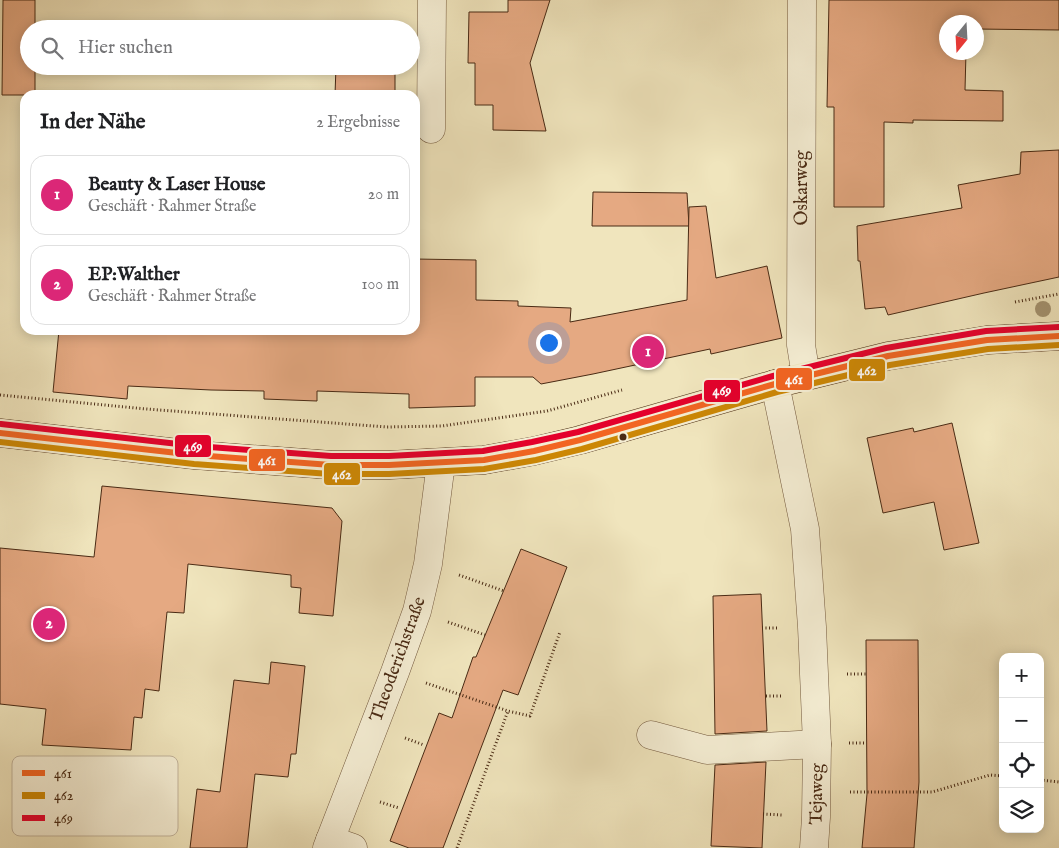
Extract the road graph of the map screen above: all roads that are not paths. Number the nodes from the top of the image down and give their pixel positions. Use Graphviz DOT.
graph roads {
  1 [pos="432,0"];
  2 [pos="802,0"];
  3 [pos="431,128"];
  4 [pos="1059,336"];
  5 [pos="806,376"];
  6 [pos="775,384"];
  7 [pos="0,433"];
  8 [pos="441,463"];
  9 [pos="652,735"];
  10 [pos="817,744"];
  11 [pos="337,845"];
  12 [pos="814,848"];
  1 -- 3 [label="street"];
  2 -- 5 [label="street, Oskarweg"];
  4 -- 5 [label="main road"];
  5 -- 6 [label="main road"];
  6 -- 8 [label="main road"];
  6 -- 10 [label="street, Tejaweg"];
  7 -- 8 [label="main road"];
  8 -- 11 [label="street, Theoderichstraße"];
  9 -- 10 [label="street"];
  10 -- 12 [label="street, Tejaweg"];
}
